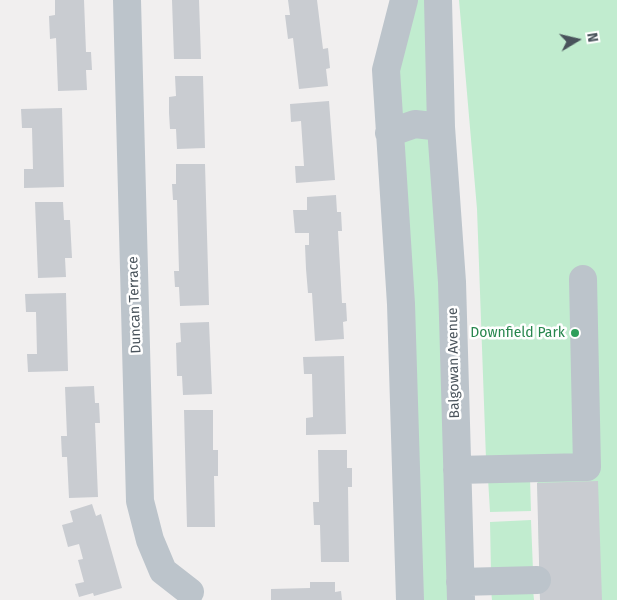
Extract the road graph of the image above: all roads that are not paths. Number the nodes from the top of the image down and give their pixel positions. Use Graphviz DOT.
graph roads {
  1 [pos="127,0"];
  2 [pos="404,0"];
  3 [pos="438,0"];
  4 [pos="441,126"];
  5 [pos="389,133"];
  6 [pos="582,279"];
  7 [pos="457,470"];
  8 [pos="537,580"];
  9 [pos="460,591"];
  10 [pos="190,592"];
  11 [pos="410,600"];
  1 -- 10 [label="street, Duncan Terrace"];
  2 -- 5 [label="street"];
  3 -- 4 [label="street, Balgowan Avenue"];
  4 -- 5 [label="street"];
  4 -- 7 [label="street, Balgowan Avenue"];
  5 -- 11 [label="street"];
  6 -- 7 [label="street"];
  7 -- 9 [label="street, Balgowan Avenue"];
  8 -- 9 [label="street"];
}
